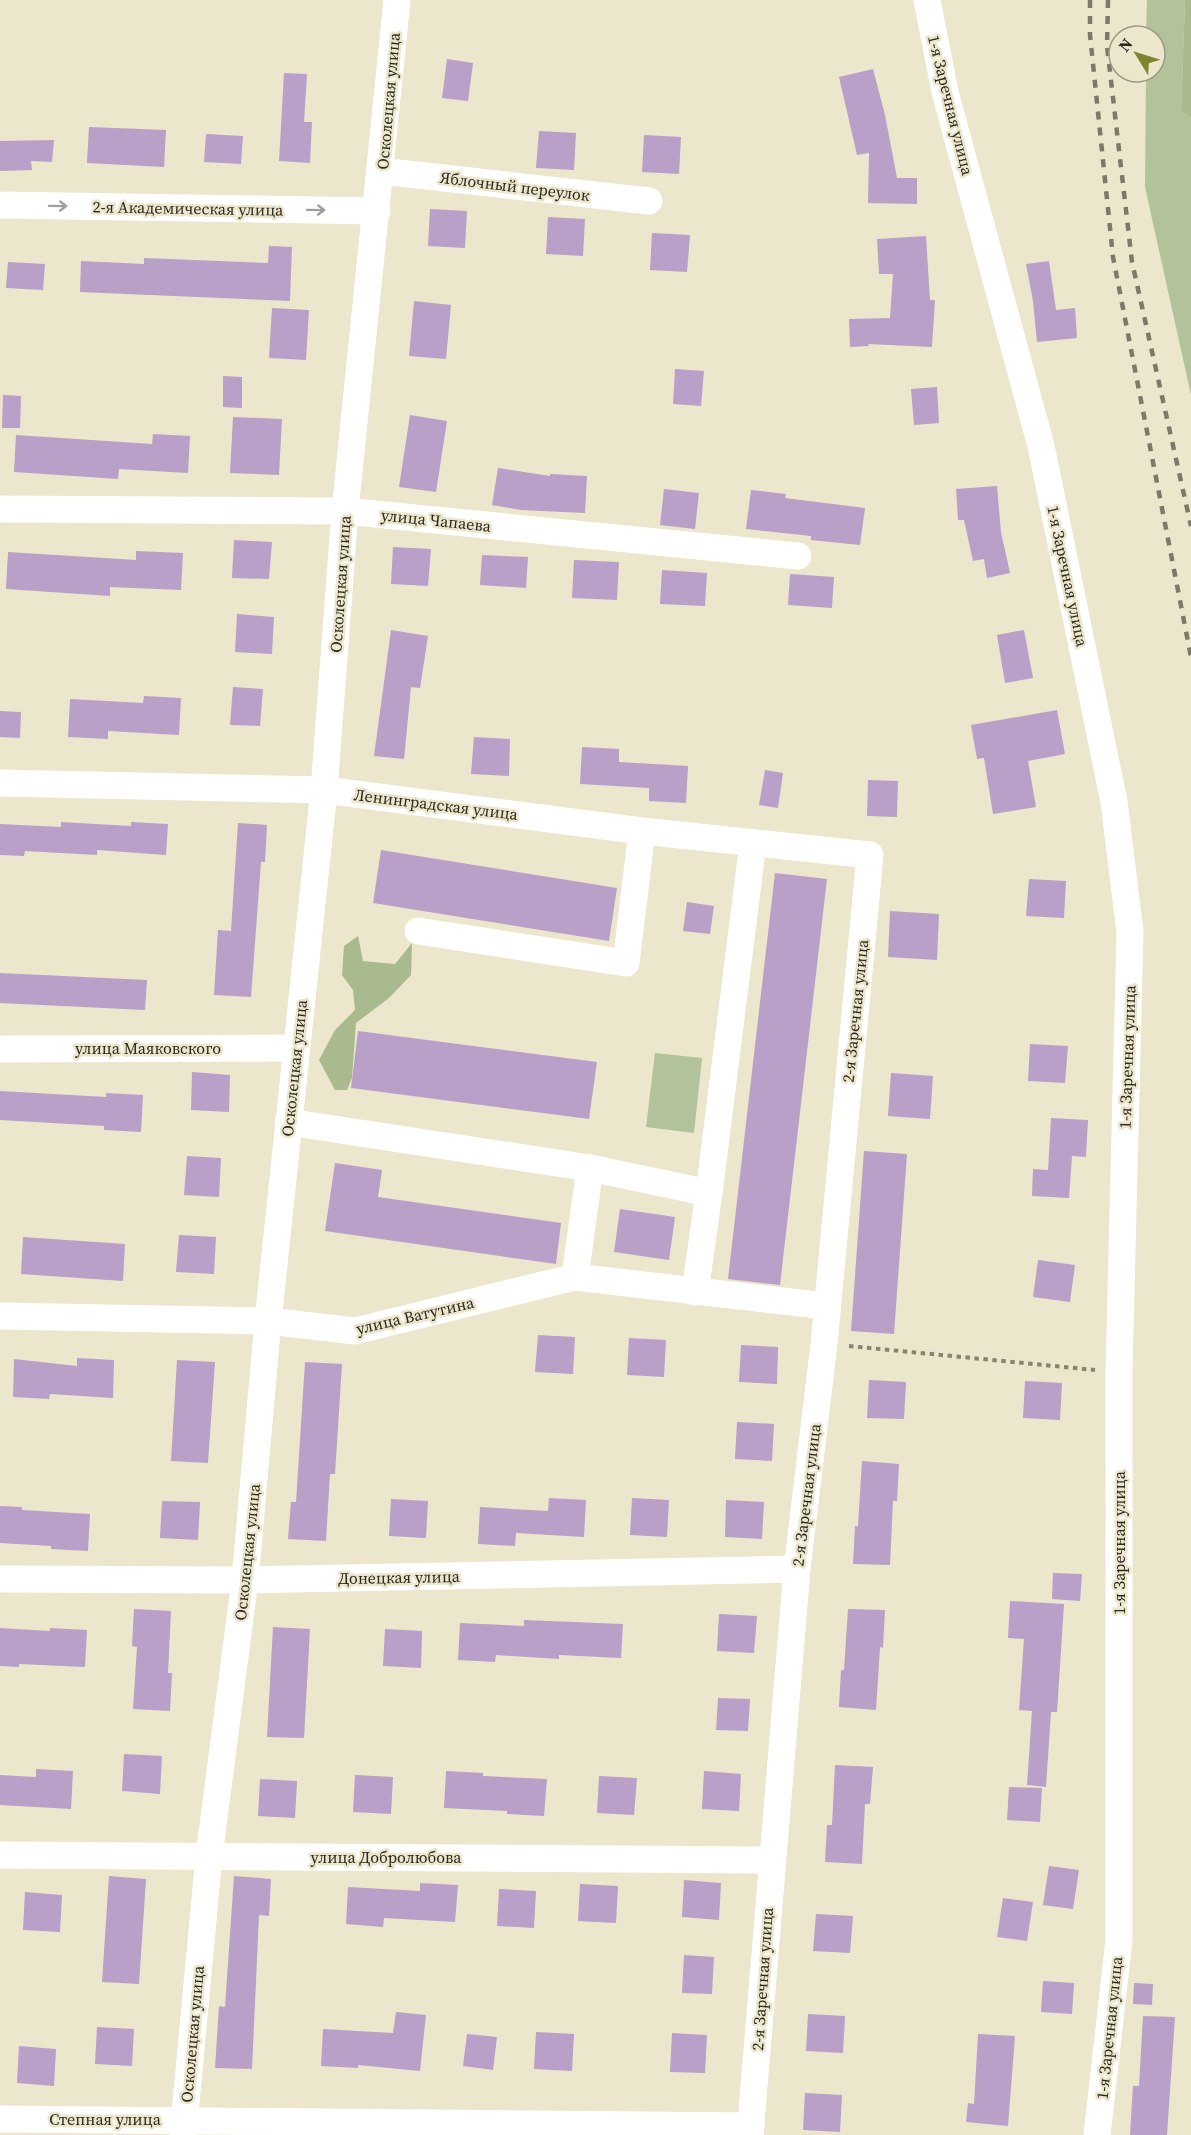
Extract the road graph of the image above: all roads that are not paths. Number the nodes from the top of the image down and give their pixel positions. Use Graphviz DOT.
graph roads {
  1 [pos="397,0"];
  2 [pos="927,0"];
  3 [pos="381,171"];
  4 [pos="650,201"];
  5 [pos="0,205"];
  6 [pos="377,211"];
  7 [pos="0,509"];
  8 [pos="345,511"];
  9 [pos="798,556"];
  10 [pos="0,783"];
  11 [pos="324,790"];
  12 [pos="642,831"];
  13 [pos="753,843"];
  14 [pos="870,855"];
  15 [pos="418,931"];
  16 [pos="296,1048"];
  17 [pos="0,1049"];
  18 [pos="288,1122"];
  19 [pos="590,1168"];
  20 [pos="709,1193"];
  21 [pos="575,1277"];
  22 [pos="695,1292"];
  23 [pos="826,1306"];
  24 [pos="0,1316"];
  25 [pos="268,1320"];
  26 [pos="797,1569"];
  27 [pos="0,1579"];
  28 [pos="245,1580"];
  29 [pos="0,1855"];
  30 [pos="209,1856"];
  31 [pos="771,1860"];
  32 [pos="0,2119"];
  33 [pos="184,2127"];
  34 [pos="750,2130"];
  35 [pos="1097,2135"];
  1 -- 3 [label="street, Осколецкая улица"];
  2 -- 35 [label="street, 1-я Заречная улица"];
  3 -- 4 [label="street, Яблочный переулок"];
  3 -- 6 [label="street, Осколецкая улица"];
  5 -- 6 [label="street, 2-я Академическая улица, one-way"];
  6 -- 8 [label="street, Осколецкая улица"];
  7 -- 8 [label="street, улица Чапаева"];
  8 -- 9 [label="street, улица Чапаева"];
  8 -- 11 [label="street, Осколецкая улица"];
  10 -- 11 [label="street, Ленинградская улица"];
  11 -- 12 [label="street, Ленинградская улица"];
  11 -- 16 [label="street, Осколецкая улица"];
  12 -- 13 [label="street, Ленинградская улица"];
  12 -- 15 [label="street"];
  13 -- 14 [label="street, Ленинградская улица"];
  13 -- 20 [label="street"];
  14 -- 23 [label="street, 2-я Заречная улица"];
  16 -- 17 [label="street, улица Маяковского"];
  16 -- 18 [label="street, Осколецкая улица"];
  18 -- 19 [label="street"];
  18 -- 25 [label="street, Осколецкая улица"];
  19 -- 20 [label="street"];
  19 -- 21 [label="street"];
  20 -- 22 [label="street"];
  21 -- 22 [label="street, улица Ватутина"];
  21 -- 25 [label="street, улица Ватутина"];
  22 -- 23 [label="street, улица Ватутина"];
  23 -- 26 [label="street, 2-я Заречная улица"];
  24 -- 25 [label="street, улица Ватутина"];
  25 -- 28 [label="street, Осколецкая улица"];
  26 -- 28 [label="street, Донецкая улица"];
  26 -- 31 [label="street, 2-я Заречная улица"];
  27 -- 28 [label="street, Донецкая улица"];
  28 -- 30 [label="street, Осколецкая улица"];
  29 -- 30 [label="street, улица Добролюбова"];
  30 -- 31 [label="street, улица Добролюбова"];
  30 -- 33 [label="street, Осколецкая улица"];
  31 -- 34 [label="street, 2-я Заречная улица"];
  32 -- 33 [label="street, Степная улица"];
  33 -- 34 [label="street, Степная улица"];
}
